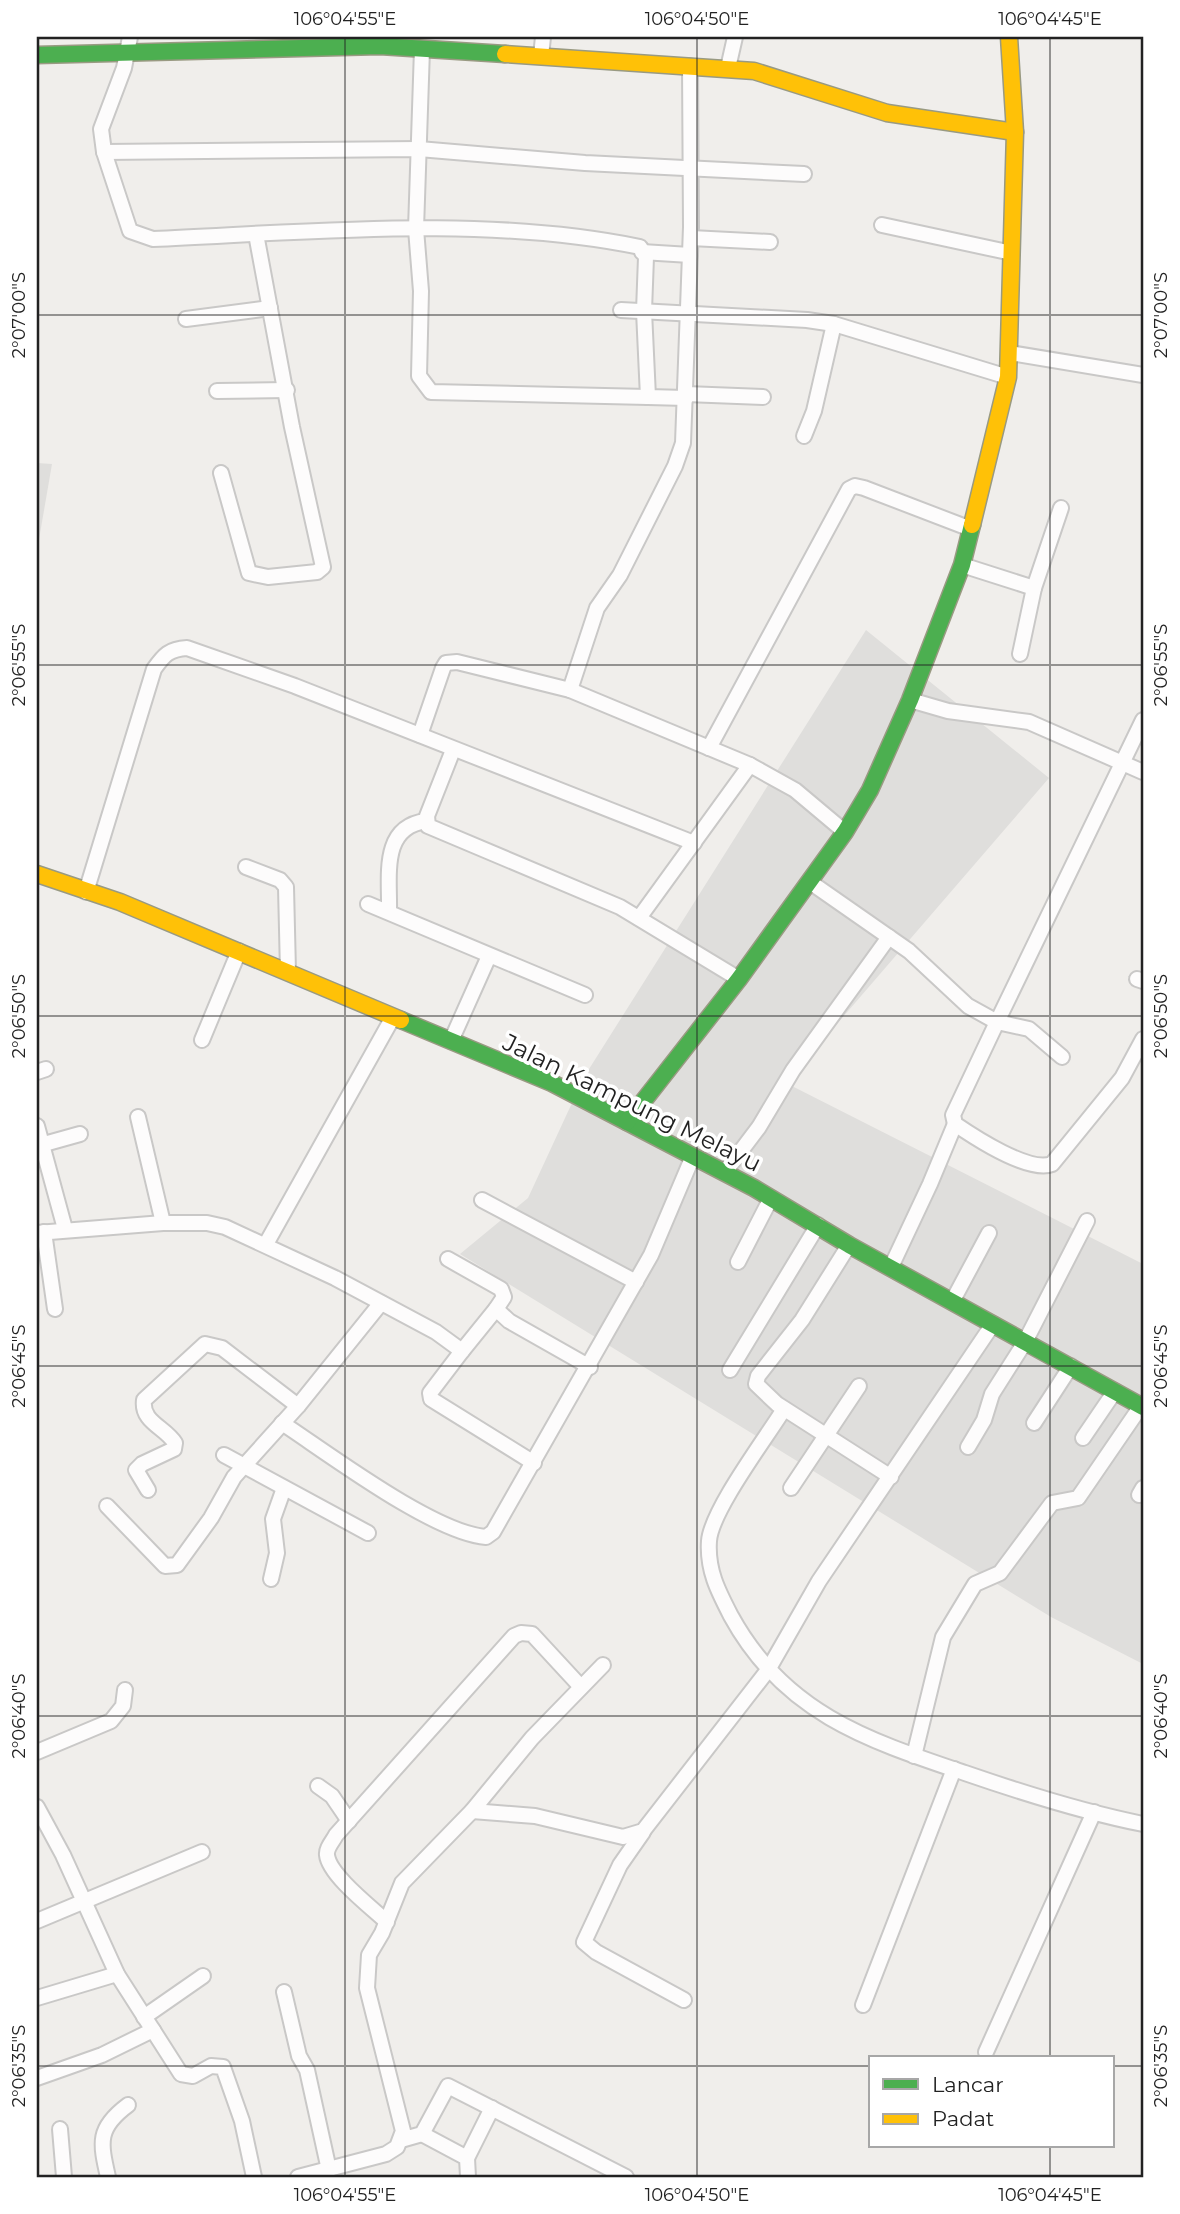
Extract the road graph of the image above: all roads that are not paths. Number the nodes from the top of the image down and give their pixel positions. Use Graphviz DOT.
graph roads {
  1 [pos="130,37"];
  2 [pos="542,37"];
  3 [pos="735,37"];
  4 [pos="1009,37"];
  5 [pos="382,41"];
  6 [pos="422,48"];
  7 [pos="37,55"];
  8 [pos="126,55"];
  9 [pos="541,56"];
  10 [pos="690,66"];
  11 [pos="728,68"];
  12 [pos="1015,132"];
  13 [pos="419,149"];
  14 [pos="104,152"];
  15 [pos="691,168"];
  16 [pos="804,174"];
  17 [pos="882,225"];
  18 [pos="416,229"];
  19 [pos="256,234"];
  20 [pos="691,238"];
  21 [pos="770,242"];
  22 [pos="642,252"];
  23 [pos="1012,253"];
  24 [pos="690,255"];
  25 [pos="270,308"];
  26 [pos="621,310"];
  27 [pos="644,312"];
  28 [pos="688,314"];
  29 [pos="186,318"];
  30 [pos="834,324"];
  31 [pos="1010,353"];
  32 [pos="1143,375"];
  33 [pos="1008,377"];
  34 [pos="287,390"];
  35 [pos="217,391"];
  36 [pos="686,396"];
  37 [pos="648,397"];
  38 [pos="763,397"];
  39 [pos="804,436"];
  40 [pos="221,473"];
  41 [pos="1061,508"];
  42 [pos="971,529"];
  43 [pos="962,565"];
  44 [pos="1034,587"];
  45 [pos="1020,654"];
  46 [pos="570,690"];
  47 [pos="910,700"];
  48 [pos="1143,720"];
  49 [pos="420,735"];
  50 [pos="709,748"];
  51 [pos="453,750"];
  52 [pos="1124,761"];
  53 [pos="750,765"];
  54 [pos="1143,772"];
  55 [pos="425,821"];
  56 [pos="845,832"];
  57 [pos="694,843"];
  58 [pos="246,867"];
  59 [pos="37,874"];
  60 [pos="810,882"];
  61 [pos="86,891"];
  62 [pos="368,904"];
  63 [pos="389,912"];
  64 [pos="639,918"];
  65 [pos="889,937"];
  66 [pos="239,951"];
  67 [pos="489,956"];
  68 [pos="288,972"];
  69 [pos="740,978"];
  70 [pos="584,995"];
  71 [pos="393,1017"];
  72 [pos="998,1022"];
  73 [pos="1143,1039"];
  74 [pos="202,1040"];
  75 [pos="451,1041"];
  76 [pos="1062,1057"];
  77 [pos="138,1117"];
  78 [pos="627,1122"];
  79 [pos="955,1124"];
  80 [pos="37,1126"];
  81 [pos="80,1134"];
  82 [pos="39,1146"];
  83 [pos="693,1156"];
  84 [pos="725,1172"];
  85 [pos="771,1198"];
  86 [pos="482,1200"];
  87 [pos="1087,1220"];
  88 [pos="163,1223"];
  89 [pos="818,1225"];
  90 [pos="65,1228"];
  91 [pos="40,1233"];
  92 [pos="989,1233"];
  93 [pos="267,1244"];
  94 [pos="849,1245"];
  95 [pos="448,1259"];
  96 [pos="738,1262"];
  97 [pos="891,1267"];
  98 [pos="636,1282"];
  99 [pos="952,1302"];
  100 [pos="381,1303"];
  101 [pos="55,1309"];
  102 [pos="496,1309"];
  103 [pos="993,1324"];
  104 [pos="1025,1342"];
  105 [pos="462,1351"];
  106 [pos="1071,1366"];
  107 [pos="590,1367"];
  108 [pos="730,1370"];
  109 [pos="859,1386"];
  110 [pos="1115,1391"];
  111 [pos="298,1406"];
  112 [pos="1142,1407"];
  113 [pos="784,1409"];
  114 [pos="282,1423"];
  115 [pos="1034,1423"];
  116 [pos="825,1437"];
  117 [pos="1083,1438"];
  118 [pos="968,1447"];
  119 [pos="224,1455"];
  120 [pos="534,1463"];
  121 [pos="244,1465"];
  122 [pos="891,1477"];
  123 [pos="284,1489"];
  124 [pos="791,1489"];
  125 [pos="148,1490"];
  126 [pos="107,1506"];
  127 [pos="368,1533"];
  128 [pos="271,1579"];
  129 [pos="603,1665"];
  130 [pos="768,1670"];
  131 [pos="582,1687"];
  132 [pos="125,1690"];
  133 [pos="37,1752"];
  134 [pos="914,1756"];
  135 [pos="954,1769"];
  136 [pos="318,1786"];
  137 [pos="37,1807"];
  138 [pos="472,1811"];
  139 [pos="1094,1812"];
  140 [pos="349,1821"];
  141 [pos="1143,1824"];
  142 [pos="643,1831"];
  143 [pos="623,1837"];
  144 [pos="202,1852"];
  145 [pos="628,1853"];
  146 [pos="85,1903"];
  147 [pos="37,1921"];
  148 [pos="387,1922"];
  149 [pos="117,1973"];
  150 [pos="203,1976"];
  151 [pos="284,1992"];
  152 [pos="37,1998"];
  153 [pos="684,2000"];
  154 [pos="863,2004"];
  155 [pos="148,2024"];
  156 [pos="986,2052"];
  157 [pos="37,2078"];
  158 [pos="128,2105"];
  159 [pos="492,2108"];
  160 [pos="60,2129"];
  161 [pos="422,2134"];
  162 [pos="401,2140"];
  163 [pos="467,2158"];
  164 [pos="329,2170"];
  165 [pos="64,2177"];
  166 [pos="108,2177"];
  167 [pos="254,2177"];
  168 [pos="298,2177"];
  169 [pos="468,2177"];
  170 [pos="626,2177"];
  1 -- 8 [label="street"];
  2 -- 9 [label="street"];
  3 -- 11 [label="street"];
  4 -- 12 [label="street"];
  5 -- 6 [label="street"];
  5 -- 8 [label="street"];
  6 -- 9 [label="street"];
  6 -- 13 [label="street"];
  7 -- 8 [label="street"];
  8 -- 14 [label="street"];
  9 -- 10 [label="street"];
  10 -- 11 [label="street"];
  10 -- 15 [label="street"];
  11 -- 12 [label="street"];
  12 -- 23 [label="street"];
  13 -- 14 [label="street"];
  13 -- 15 [label="street"];
  13 -- 18 [label="street"];
  14 -- 19 [label="street"];
  15 -- 16 [label="street"];
  15 -- 20 [label="street"];
  17 -- 23 [label="street"];
  18 -- 19 [label="street"];
  18 -- 22 [label="street"];
  18 -- 37 [label="street"];
  19 -- 25 [label="street"];
  20 -- 21 [label="street"];
  20 -- 24 [label="street"];
  22 -- 24 [label="street"];
  22 -- 27 [label="street"];
  23 -- 31 [label="street"];
  24 -- 28 [label="street"];
  25 -- 29 [label="street"];
  25 -- 34 [label="street"];
  26 -- 27 [label="street"];
  27 -- 28 [label="street"];
  27 -- 37 [label="street"];
  28 -- 30 [label="street"];
  28 -- 36 [label="street"];
  30 -- 33 [label="street"];
  30 -- 39 [label="street"];
  31 -- 32 [label="street"];
  31 -- 33 [label="street"];
  33 -- 42 [label="street"];
  34 -- 35 [label="street"];
  34 -- 40 [label="street"];
  36 -- 37 [label="street"];
  36 -- 38 [label="street"];
  36 -- 46 [label="street"];
  41 -- 44 [label="street"];
  42 -- 43 [label="street"];
  42 -- 50 [label="street"];
  43 -- 44 [label="street"];
  43 -- 47 [label="street"];
  44 -- 45 [label="street"];
  46 -- 49 [label="street"];
  46 -- 50 [label="street"];
  47 -- 52 [label="street"];
  47 -- 56 [label="street"];
  48 -- 52 [label="street"];
  49 -- 51 [label="street"];
  49 -- 61 [label="street"];
  50 -- 53 [label="street"];
  51 -- 55 [label="street"];
  51 -- 57 [label="street"];
  52 -- 54 [label="street"];
  52 -- 72 [label="street"];
  53 -- 56 [label="street"];
  53 -- 57 [label="street"];
  55 -- 63 [label="street"];
  55 -- 64 [label="street"];
  56 -- 60 [label="street"];
  57 -- 64 [label="street"];
  58 -- 68 [label="street"];
  59 -- 61 [label="street, Jalan Kampung Melayu"];
  60 -- 65 [label="street"];
  60 -- 69 [label="street"];
  61 -- 66 [label="street, Jalan Kampung Melayu"];
  62 -- 63 [label="street"];
  63 -- 67 [label="street"];
  64 -- 69 [label="street"];
  65 -- 72 [label="street"];
  65 -- 84 [label="street"];
  66 -- 68 [label="street, Jalan Kampung Melayu"];
  66 -- 74 [label="street"];
  67 -- 70 [label="street"];
  67 -- 75 [label="street"];
  68 -- 71 [label="street, Jalan Kampung Melayu"];
  69 -- 78 [label="street"];
  71 -- 75 [label="street, Jalan Kampung Melayu"];
  71 -- 93 [label="street"];
  72 -- 76 [label="street"];
  72 -- 79 [label="street"];
  73 -- 79 [label="street"];
  75 -- 78 [label="street, Jalan Kampung Melayu"];
  77 -- 88 [label="street"];
  78 -- 83 [label="street, Jalan Kampung Melayu"];
  79 -- 97 [label="street"];
  80 -- 82 [label="street"];
  81 -- 82 [label="street"];
  82 -- 90 [label="street"];
  83 -- 84 [label="street, Jalan Kampung Melayu"];
  83 -- 98 [label="street"];
  84 -- 85 [label="street, Jalan Kampung Melayu"];
  85 -- 89 [label="street, Jalan Kampung Melayu"];
  85 -- 96 [label="street"];
  86 -- 98 [label="street"];
  87 -- 104 [label="street"];
  88 -- 90 [label="street"];
  88 -- 93 [label="street"];
  89 -- 94 [label="street, Jalan Kampung Melayu"];
  89 -- 108 [label="street"];
  90 -- 91 [label="street"];
  91 -- 101 [label="street"];
  92 -- 99 [label="street"];
  93 -- 100 [label="street"];
  94 -- 97 [label="street, Jalan Kampung Melayu"];
  94 -- 113 [label="street"];
  95 -- 102 [label="street"];
  97 -- 99 [label="street, Jalan Kampung Melayu"];
  98 -- 107 [label="street"];
  99 -- 103 [label="street, Jalan Kampung Melayu"];
  100 -- 105 [label="street"];
  100 -- 111 [label="street"];
  102 -- 105 [label="street"];
  102 -- 107 [label="street"];
  103 -- 104 [label="street, Jalan Kampung Melayu"];
  103 -- 122 [label="street"];
  104 -- 106 [label="street, Jalan Kampung Melayu"];
  104 -- 118 [label="street"];
  105 -- 120 [label="street"];
  106 -- 110 [label="street, Jalan Kampung Melayu"];
  106 -- 115 [label="street"];
  107 -- 120 [label="street"];
  109 -- 116 [label="street"];
  110 -- 112 [label="street, Jalan Kampung Melayu"];
  110 -- 117 [label="street"];
  111 -- 114 [label="street"];
  111 -- 125 [label="street"];
  112 -- 134 [label="street"];
  113 -- 116 [label="street"];
  113 -- 130 [label="street"];
  114 -- 120 [label="street"];
  114 -- 121 [label="street"];
  116 -- 122 [label="street"];
  116 -- 124 [label="street"];
  119 -- 121 [label="street"];
  121 -- 123 [label="street"];
  121 -- 126 [label="street"];
  122 -- 130 [label="street"];
  123 -- 127 [label="street"];
  123 -- 128 [label="street"];
  129 -- 131 [label="street"];
  130 -- 134 [label="street"];
  130 -- 142 [label="street"];
  131 -- 138 [label="street"];
  131 -- 140 [label="street"];
  132 -- 133 [label="street"];
  134 -- 135 [label="street"];
  135 -- 139 [label="street"];
  135 -- 154 [label="street"];
  136 -- 140 [label="street"];
  137 -- 146 [label="street"];
  138 -- 143 [label="street"];
  138 -- 148 [label="street"];
  139 -- 141 [label="street"];
  139 -- 156 [label="street"];
  140 -- 148 [label="street"];
  142 -- 143 [label="street"];
  142 -- 145 [label="street"];
  143 -- 145 [label="street"];
  144 -- 146 [label="street"];
  145 -- 153 [label="street"];
  146 -- 147 [label="street"];
  146 -- 149 [label="street"];
  148 -- 162 [label="street"];
  149 -- 152 [label="street"];
  149 -- 155 [label="street"];
  150 -- 155 [label="street"];
  151 -- 164 [label="street"];
  155 -- 157 [label="street"];
  155 -- 167 [label="street"];
  158 -- 166 [label="street"];
  159 -- 161 [label="street"];
  159 -- 163 [label="street"];
  159 -- 170 [label="street"];
  160 -- 165 [label="street"];
  161 -- 162 [label="street"];
  161 -- 163 [label="street"];
  162 -- 164 [label="street"];
  163 -- 169 [label="street"];
  164 -- 168 [label="street"];
}
